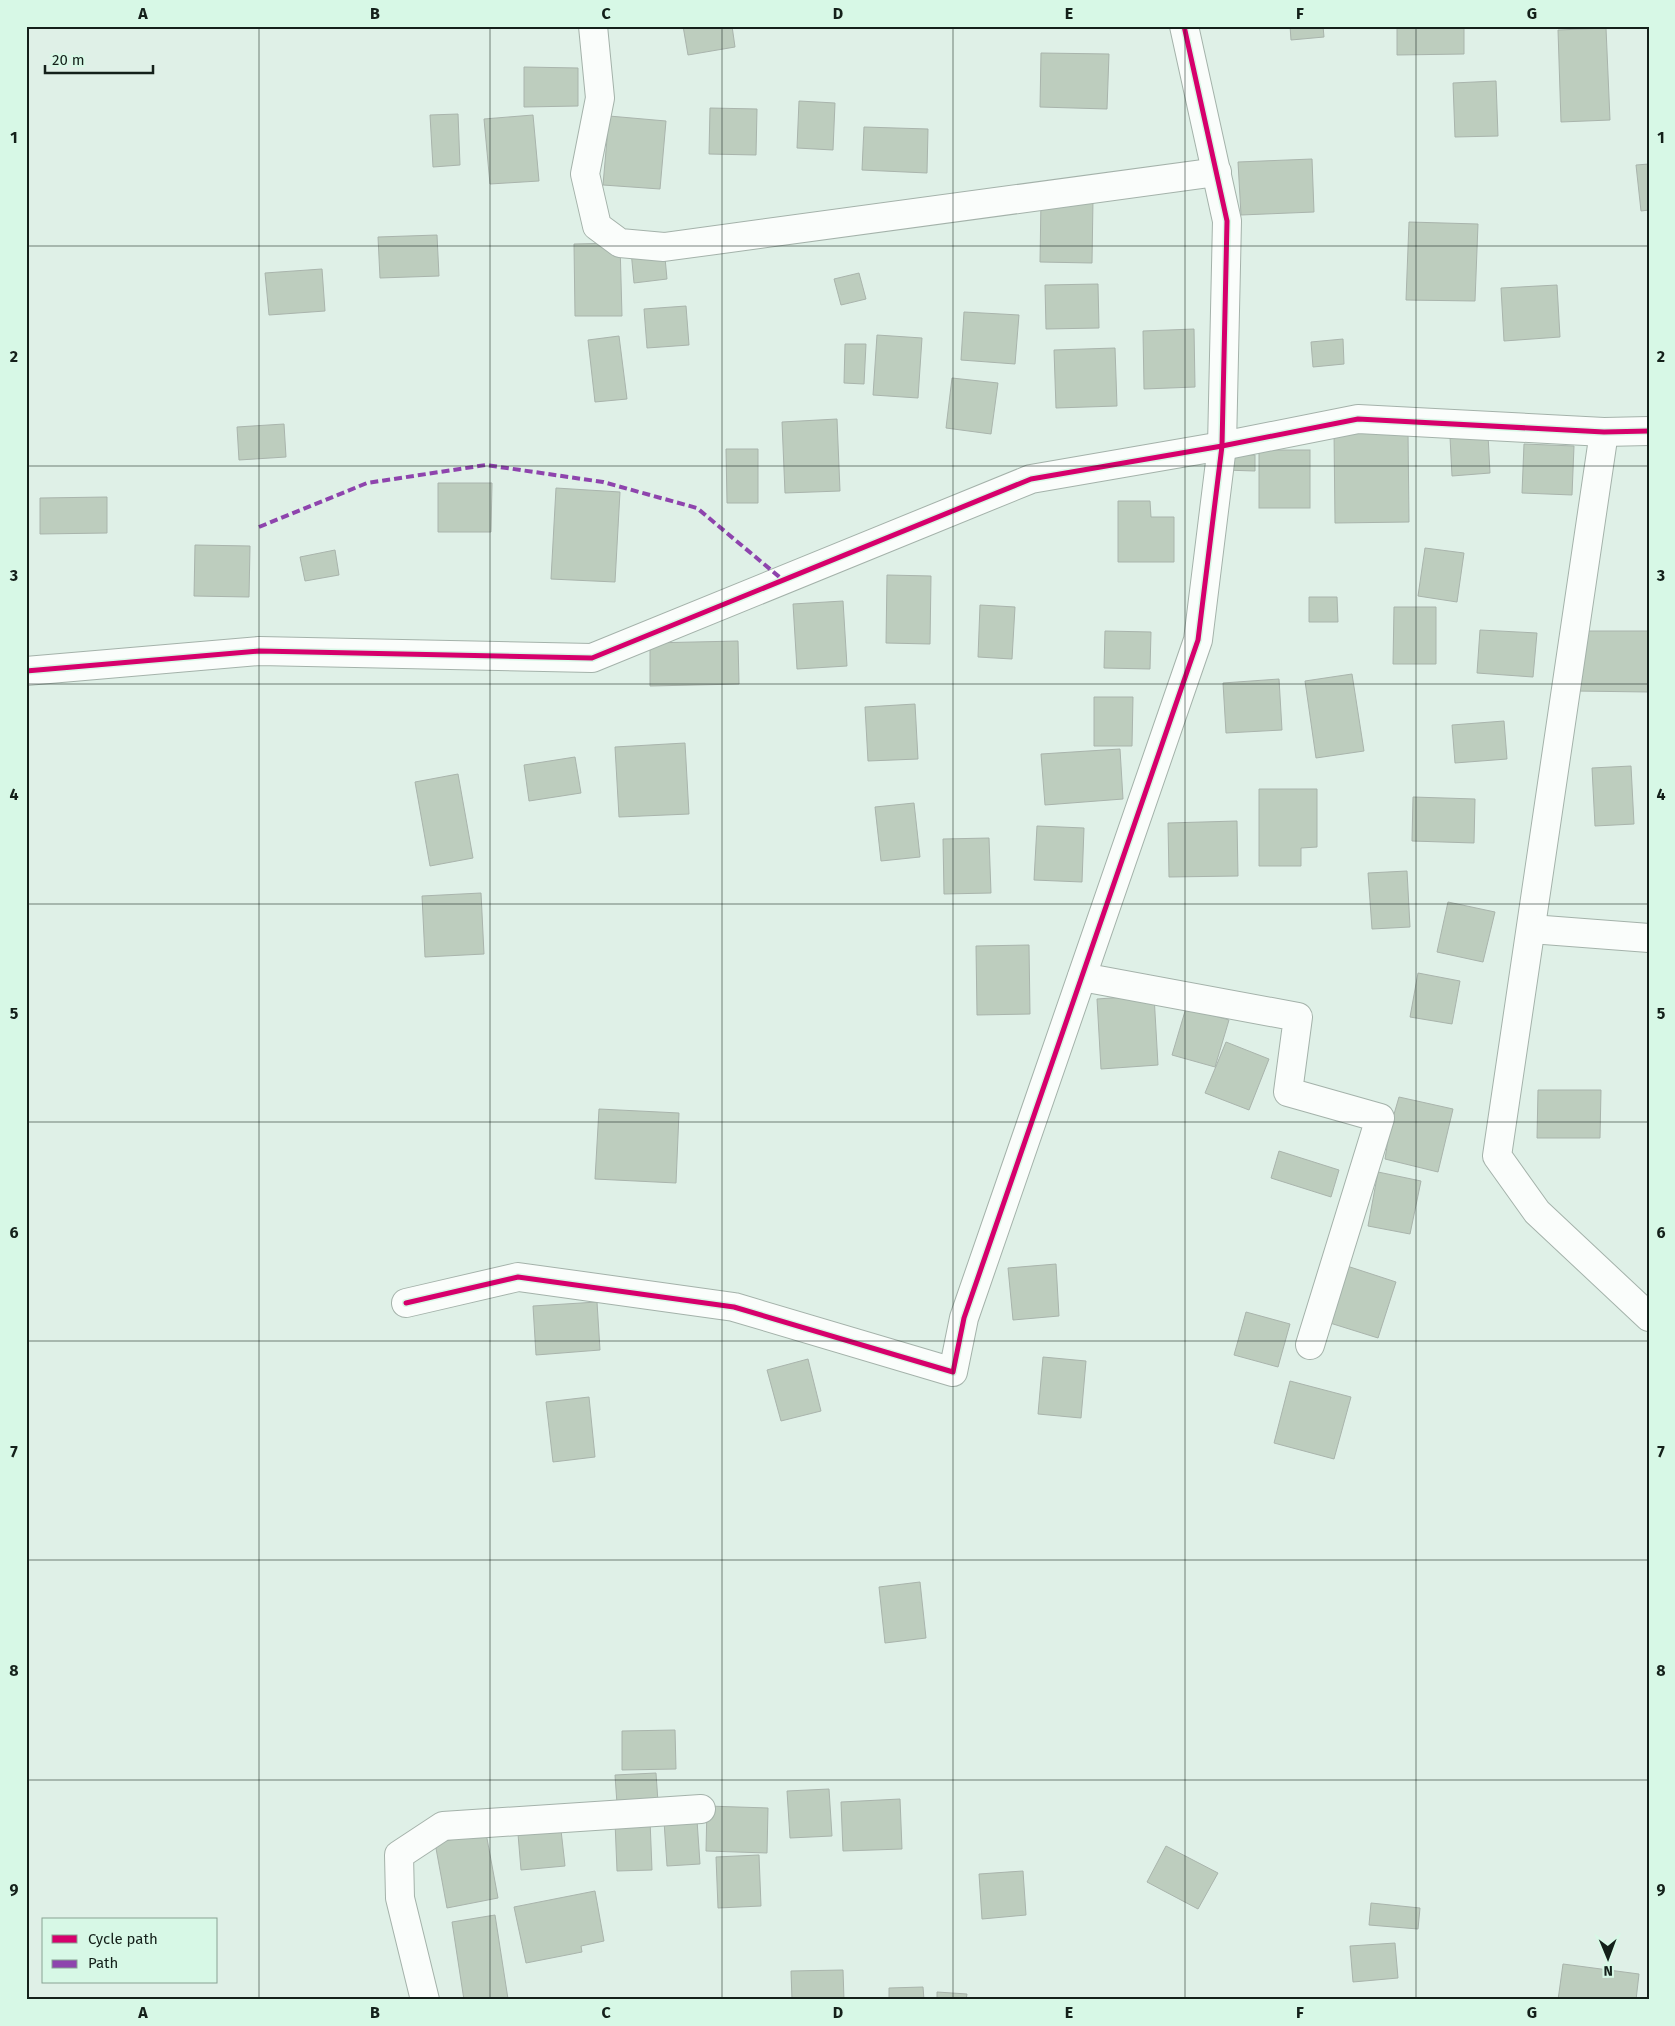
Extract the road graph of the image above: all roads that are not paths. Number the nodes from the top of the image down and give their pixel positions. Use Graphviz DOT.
graph roads {
  1 [pos="593,26"];
  2 [pos="1184,26"];
  3 [pos="1216,172"];
  4 [pos="1649,431"];
  5 [pos="1604,432"];
  6 [pos="1222,446"];
  7 [pos="26,671"];
  8 [pos="1531,929"];
  9 [pos="1649,938"];
  10 [pos="1082,977"];
  11 [pos="406,1303"];
  12 [pos="1649,1317"];
  13 [pos="1310,1345"];
  14 [pos="702,1809"];
  15 [pos="425,2000"];
  1 -- 3 [label="street"];
  2 -- 3 [label="street"];
  3 -- 6 [label="street"];
  4 -- 5 [label="street"];
  5 -- 6 [label="street"];
  5 -- 8 [label="street"];
  6 -- 7 [label="street"];
  6 -- 10 [label="street"];
  8 -- 9 [label="street"];
  8 -- 12 [label="street"];
  10 -- 11 [label="street"];
  10 -- 13 [label="street"];
  14 -- 15 [label="street"];
}
